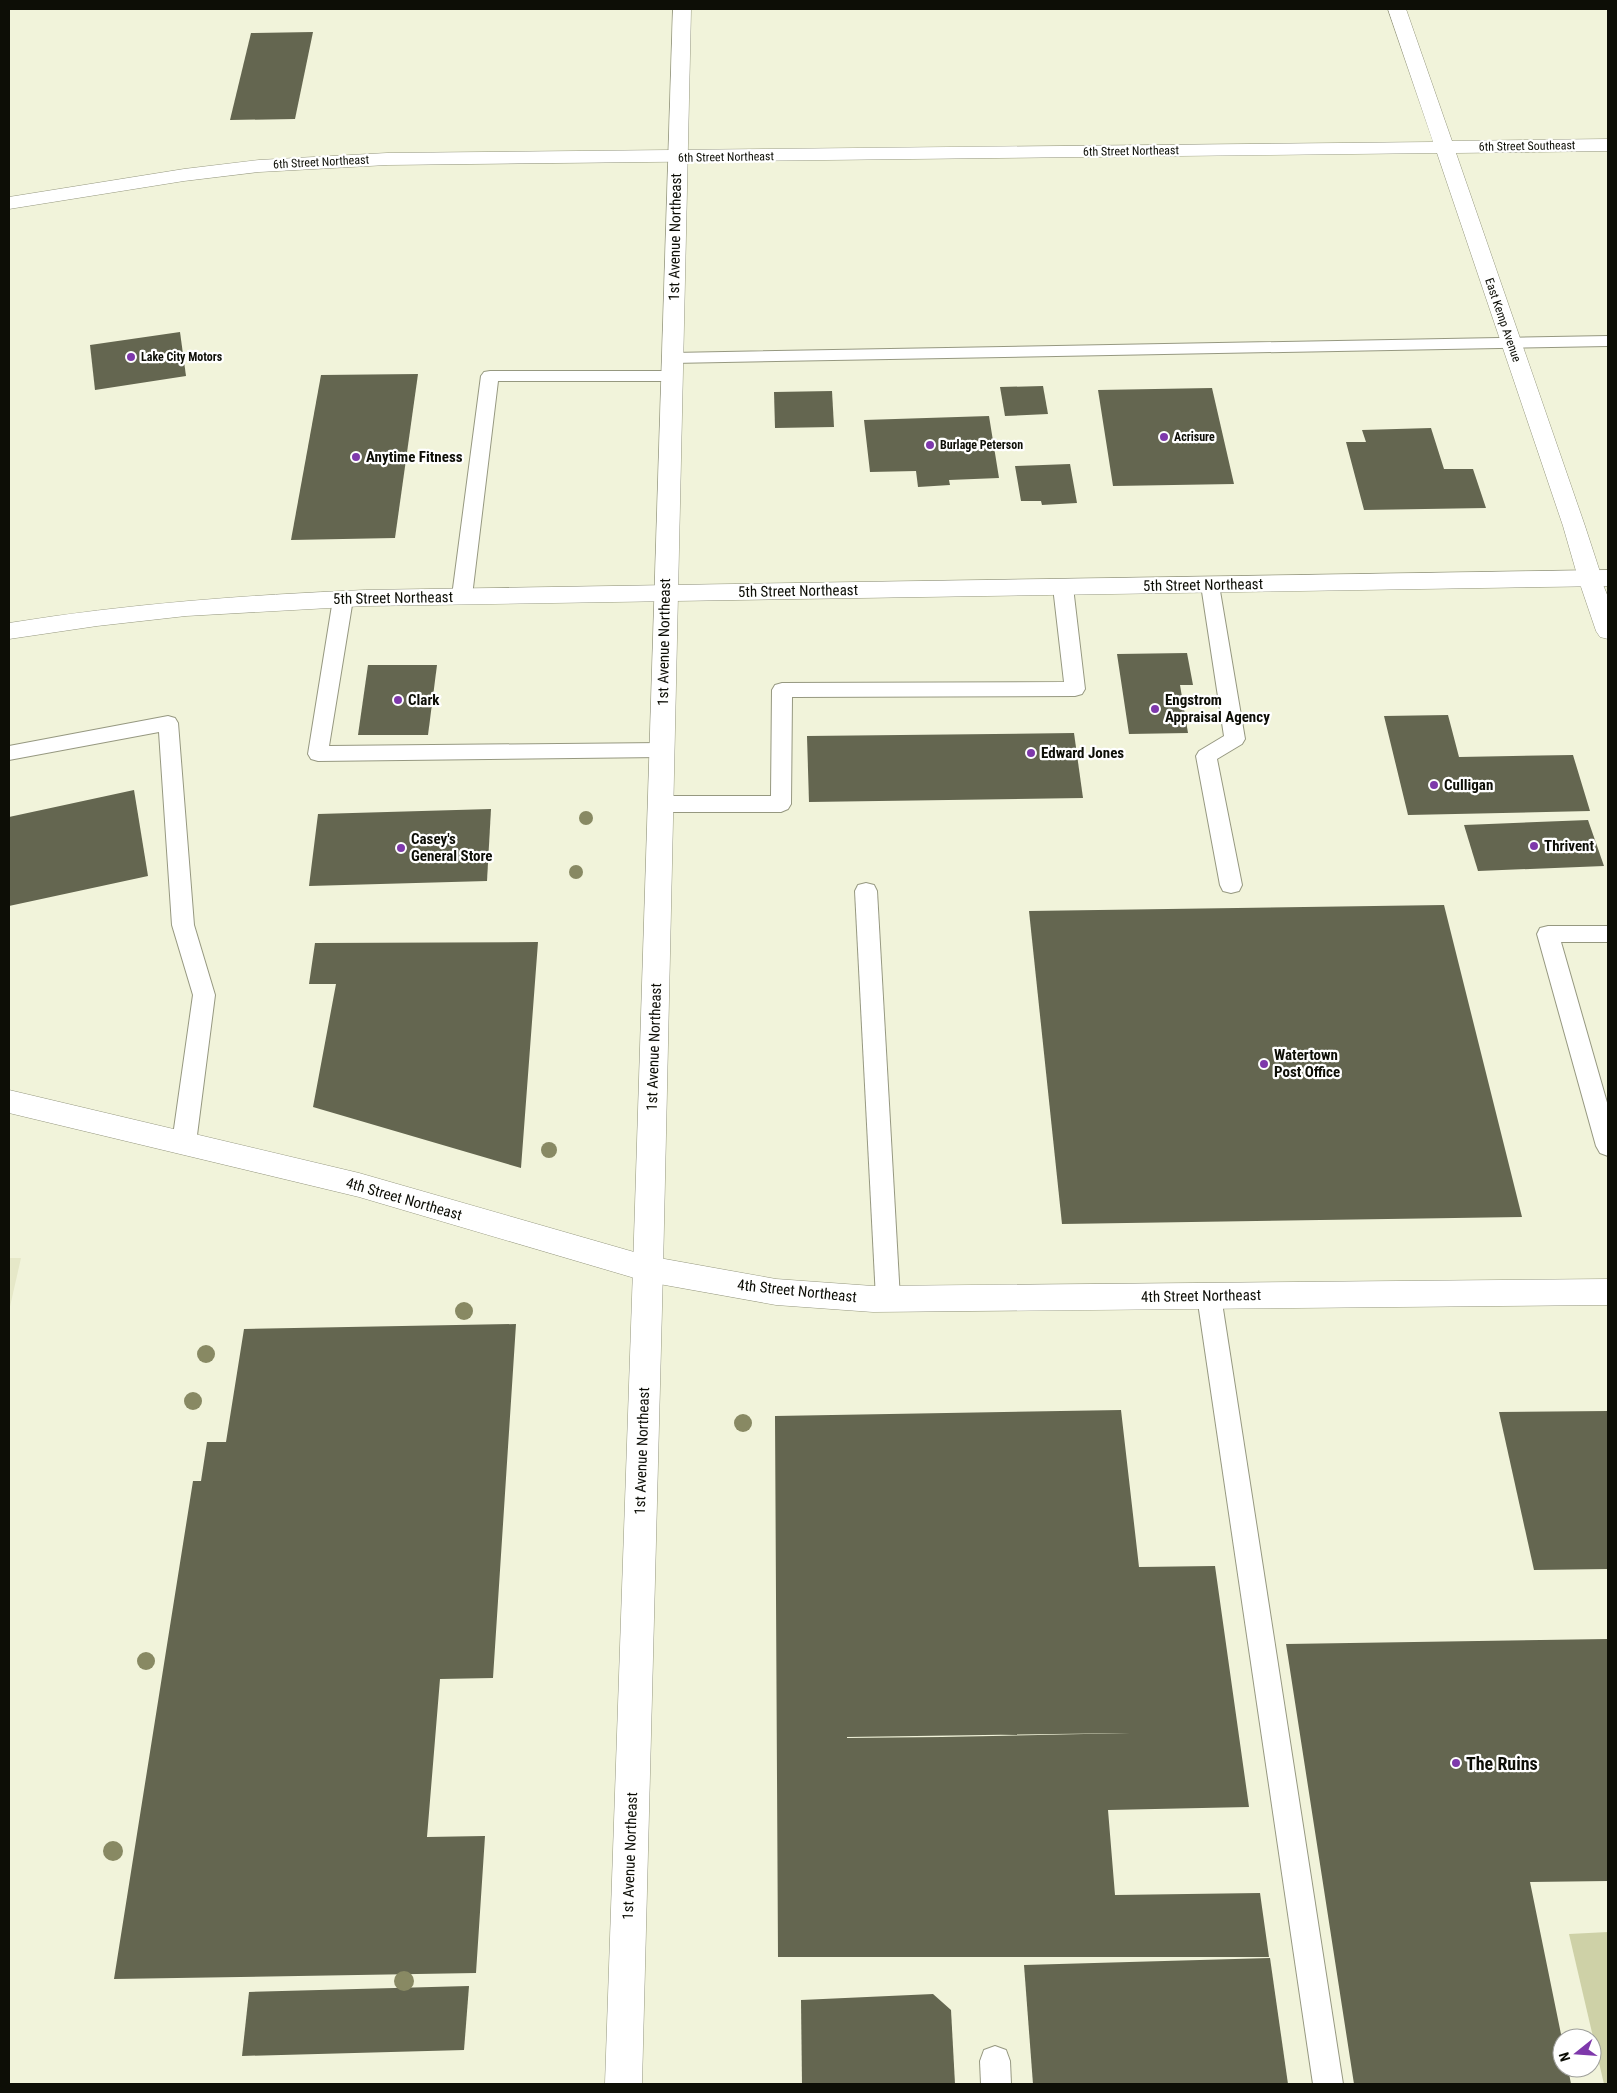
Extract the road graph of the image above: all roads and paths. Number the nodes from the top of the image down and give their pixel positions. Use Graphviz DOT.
graph roads {
  1 [pos="682,9"];
  2 [pos="1397,9"];
  3 [pos="1608,145"];
  4 [pos="1446,147"];
  5 [pos="678,158"];
  6 [pos="9,203"];
  7 [pos="1608,341"];
  8 [pos="1511,343"];
  9 [pos="672,367"];
  10 [pos="1599,578"];
  11 [pos="1210,584"];
  12 [pos="1064,587"];
  13 [pos="666,593"];
  14 [pos="462,596"];
  15 [pos="342,599"];
  16 [pos="9,631"];
  17 [pos="1608,631"];
  18 [pos="662,750"];
  19 [pos="9,753"];
  20 [pos="660,804"];
  21 [pos="1231,886"];
  22 [pos="866,891"];
  23 [pos="1608,934"];
  24 [pos="9,1101"];
  25 [pos="184,1143"];
  26 [pos="1608,1146"];
  27 [pos="648,1269"];
  28 [pos="1608,1292"];
  29 [pos="1209,1296"];
  30 [pos="888,1299"];
  31 [pos="623,2084"];
  32 [pos="1328,2084"];
  1 -- 5 [label="street, 1st Avenue Northeast"];
  2 -- 4 [label="street, East Kemp Avenue"];
  3 -- 4 [label="street, 6th Street Southeast"];
  4 -- 5 [label="street, 6th Street Northeast"];
  4 -- 8 [label="street, East Kemp Avenue"];
  5 -- 6 [label="street, 6th Street Northeast"];
  5 -- 9 [label="street, 1st Avenue Northeast"];
  7 -- 8 [label="lane"];
  8 -- 9 [label="lane"];
  8 -- 10 [label="street, East Kemp Avenue"];
  9 -- 13 [label="street, 1st Avenue Northeast"];
  9 -- 14 [label="lane"];
  10 -- 11 [label="street, 5th Street Northeast"];
  10 -- 17 [label="street, East Kemp Avenue"];
  11 -- 12 [label="street, 5th Street Northeast"];
  11 -- 21 [label="lane"];
  12 -- 13 [label="street, 5th Street Northeast"];
  12 -- 20 [label="lane"];
  13 -- 14 [label="street, 5th Street Northeast"];
  13 -- 18 [label="street, 1st Avenue Northeast"];
  14 -- 15 [label="street, 5th Street Northeast"];
  15 -- 16 [label="street, 5th Street Northeast"];
  15 -- 18 [label="lane"];
  18 -- 20 [label="street, 1st Avenue Northeast"];
  19 -- 25 [label="lane"];
  20 -- 27 [label="street, 1st Avenue Northeast"];
  22 -- 30 [label="lane"];
  23 -- 26 [label="lane"];
  24 -- 25 [label="street, 4th Street Northeast"];
  25 -- 27 [label="street, 4th Street Northeast"];
  27 -- 30 [label="street, 4th Street Northeast"];
  27 -- 31 [label="street, 1st Avenue Northeast"];
  28 -- 29 [label="street, 4th Street Northeast"];
  29 -- 30 [label="street, 4th Street Northeast"];
  29 -- 32 [label="lane"];
}
